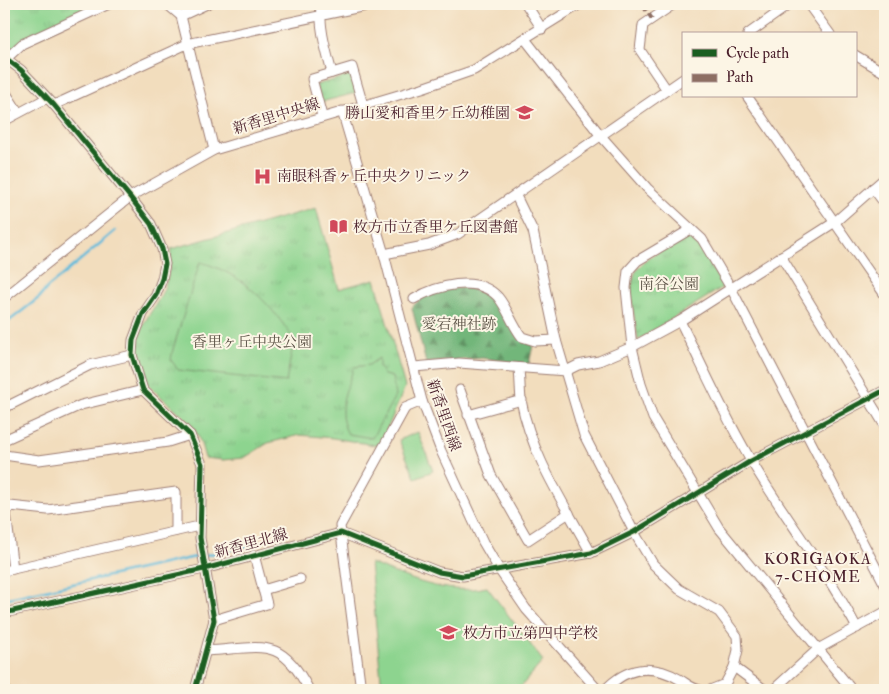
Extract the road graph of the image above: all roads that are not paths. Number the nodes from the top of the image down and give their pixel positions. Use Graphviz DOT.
graph roads {
  1 [pos="109,4"];
  2 [pos="167,4"];
  3 [pos="207,4"];
  4 [pos="321,4"];
  5 [pos="375,4"];
  6 [pos="526,4"];
  7 [pos="580,4"];
  8 [pos="674,4"];
  9 [pos="790,4"];
  10 [pos="808,4"];
  11 [pos="181,16"];
  12 [pos="320,16"];
  13 [pos="542,29"];
  14 [pos="751,32"];
  15 [pos="829,32"];
  16 [pos="525,39"];
  17 [pos="187,44"];
  18 [pos="856,56"];
  19 [pos="5,58"];
  20 [pos="332,73"];
  21 [pos="885,73"];
  22 [pos="682,80"];
  23 [pos="4,90"];
  24 [pos="667,90"];
  25 [pos="47,98"];
  26 [pos="748,98"];
  27 [pos="54,105"];
  28 [pos="363,105"];
  29 [pos="342,111"];
  30 [pos="18,112"];
  31 [pos="322,116"];
  32 [pos="4,120"];
  33 [pos="601,136"];
  34 [pos="214,150"];
  35 [pos="885,178"];
  36 [pos="873,188"];
  37 [pos="516,196"];
  38 [pos="130,197"];
  39 [pos="885,204"];
  40 [pos="835,222"];
  41 [pos="691,229"];
  42 [pos="384,254"];
  43 [pos="782,256"];
  44 [pos="732,290"];
  45 [pos="885,294"];
  46 [pos="4,298"];
  47 [pos="414,299"];
  48 [pos="680,321"];
  49 [pos="556,340"];
  50 [pos="632,348"];
  51 [pos="132,354"];
  52 [pos="414,367"];
  53 [pos="520,369"];
  54 [pos="566,371"];
  55 [pos="143,390"];
  56 [pos="460,390"];
  57 [pos="885,390"];
  58 [pos="869,398"];
  59 [pos="522,400"];
  60 [pos="422,401"];
  61 [pos="4,408"];
  62 [pos="468,415"];
  63 [pos="885,426"];
  64 [pos="806,432"];
  65 [pos="190,435"];
  66 [pos="4,440"];
  67 [pos="4,455"];
  68 [pos="752,461"];
  69 [pos="698,493"];
  70 [pos="569,513"];
  71 [pos="199,526"];
  72 [pos="176,531"];
  73 [pos="634,532"];
  74 [pos="341,533"];
  75 [pos="591,553"];
  76 [pos="254,555"];
  77 [pos="203,566"];
  78 [pos="8,570"];
  79 [pos="500,571"];
  80 [pos="300,579"];
  81 [pos="885,585"];
  82 [pos="263,590"];
  83 [pos="4,612"];
  84 [pos="885,612"];
  85 [pos="214,620"];
  86 [pos="857,628"];
  87 [pos="818,649"];
  88 [pos="207,651"];
  89 [pos="734,667"];
  90 [pos="4,681"];
  91 [pos="5,690"];
  92 [pos="195,690"];
  93 [pos="309,690"];
  94 [pos="361,690"];
  95 [pos="598,690"];
  96 [pos="605,690"];
  97 [pos="700,690"];
  98 [pos="710,690"];
  99 [pos="765,690"];
  100 [pos="773,690"];
  101 [pos="852,690"];
  1 -- 19 [label="street"];
  2 -- 11 [label="street"];
  3 -- 11 [label="street"];
  4 -- 12 [label="street"];
  5 -- 12 [label="street"];
  6 -- 13 [label="street"];
  7 -- 13 [label="street, 新香里中央線"];
  8 -- 24 [label="street"];
  9 -- 14 [label="street"];
  10 -- 15 [label="street"];
  11 -- 17 [label="street"];
  12 -- 17 [label="street"];
  12 -- 20 [label="street"];
  13 -- 16 [label="street, 新香里中央線"];
  16 -- 28 [label="street, 新香里中央線"];
  16 -- 33 [label="street"];
  17 -- 27 [label="street"];
  17 -- 34 [label="street"];
  18 -- 21 [label="street"];
  19 -- 25 [label="street"];
  20 -- 28 [label="street"];
  20 -- 31 [label="street"];
  22 -- 24 [label="street"];
  23 -- 30 [label="street"];
  24 -- 33 [label="street"];
  25 -- 27 [label="street"];
  25 -- 30 [label="street"];
  26 -- 40 [label="street"];
  27 -- 38 [label="street"];
  28 -- 29 [label="street, 新香里中央線"];
  29 -- 31 [label="street, 新香里中央線"];
  29 -- 42 [label="street, 新香里西線"];
  30 -- 32 [label="street"];
  31 -- 34 [label="street, 新香里中央線"];
  33 -- 37 [label="street"];
  33 -- 41 [label="street"];
  34 -- 38 [label="street, 新香里中央線"];
  35 -- 36 [label="street"];
  36 -- 39 [label="street"];
  36 -- 40 [label="street"];
  37 -- 42 [label="street"];
  37 -- 49 [label="street"];
  38 -- 46 [label="street, 新香里中央線"];
  38 -- 51 [label="street"];
  40 -- 43 [label="street"];
  40 -- 45 [label="street"];
  41 -- 44 [label="street"];
  41 -- 50 [label="street"];
  42 -- 52 [label="street, 新香里西線"];
  43 -- 44 [label="street"];
  43 -- 58 [label="street"];
  44 -- 48 [label="street"];
  44 -- 64 [label="street"];
  47 -- 49 [label="street"];
  48 -- 50 [label="street"];
  48 -- 68 [label="street"];
  49 -- 54 [label="street"];
  50 -- 54 [label="street"];
  50 -- 69 [label="street"];
  51 -- 55 [label="street"];
  51 -- 61 [label="street"];
  52 -- 53 [label="street"];
  52 -- 60 [label="street, 新香里西線"];
  53 -- 54 [label="street"];
  53 -- 59 [label="street"];
  54 -- 73 [label="street"];
  55 -- 65 [label="street"];
  55 -- 66 [label="street"];
  56 -- 62 [label="street"];
  57 -- 58 [label="street"];
  58 -- 63 [label="street"];
  58 -- 64 [label="street"];
  59 -- 62 [label="street"];
  59 -- 70 [label="street"];
  60 -- 74 [label="street"];
  60 -- 79 [label="street, 新香里西線"];
  62 -- 70 [label="street"];
  64 -- 68 [label="street"];
  64 -- 81 [label="street"];
  65 -- 67 [label="street"];
  65 -- 71 [label="street"];
  68 -- 69 [label="street"];
  68 -- 86 [label="street"];
  69 -- 73 [label="street"];
  69 -- 87 [label="street"];
  70 -- 75 [label="street"];
  71 -- 72 [label="street"];
  71 -- 77 [label="street"];
  72 -- 78 [label="street"];
  72 -- 78 [label="street"];
  73 -- 75 [label="street"];
  73 -- 89 [label="street"];
  74 -- 76 [label="street, 新香里北線"];
  74 -- 79 [label="street"];
  74 -- 94 [label="street"];
  75 -- 79 [label="street"];
  76 -- 77 [label="street, 新香里北線"];
  76 -- 82 [label="street"];
  77 -- 83 [label="street, 新香里北線"];
  77 -- 85 [label="street"];
  79 -- 95 [label="street, 新香里西線"];
  80 -- 82 [label="street"];
  82 -- 85 [label="street"];
  84 -- 86 [label="street"];
  85 -- 88 [label="street"];
  86 -- 87 [label="street"];
  87 -- 100 [label="street"];
  87 -- 101 [label="street"];
  88 -- 92 [label="street"];
  88 -- 93 [label="street"];
  89 -- 98 [label="street"];
  89 -- 99 [label="street"];
  90 -- 91 [label="street"];
  96 -- 97 [label="street"];
}
